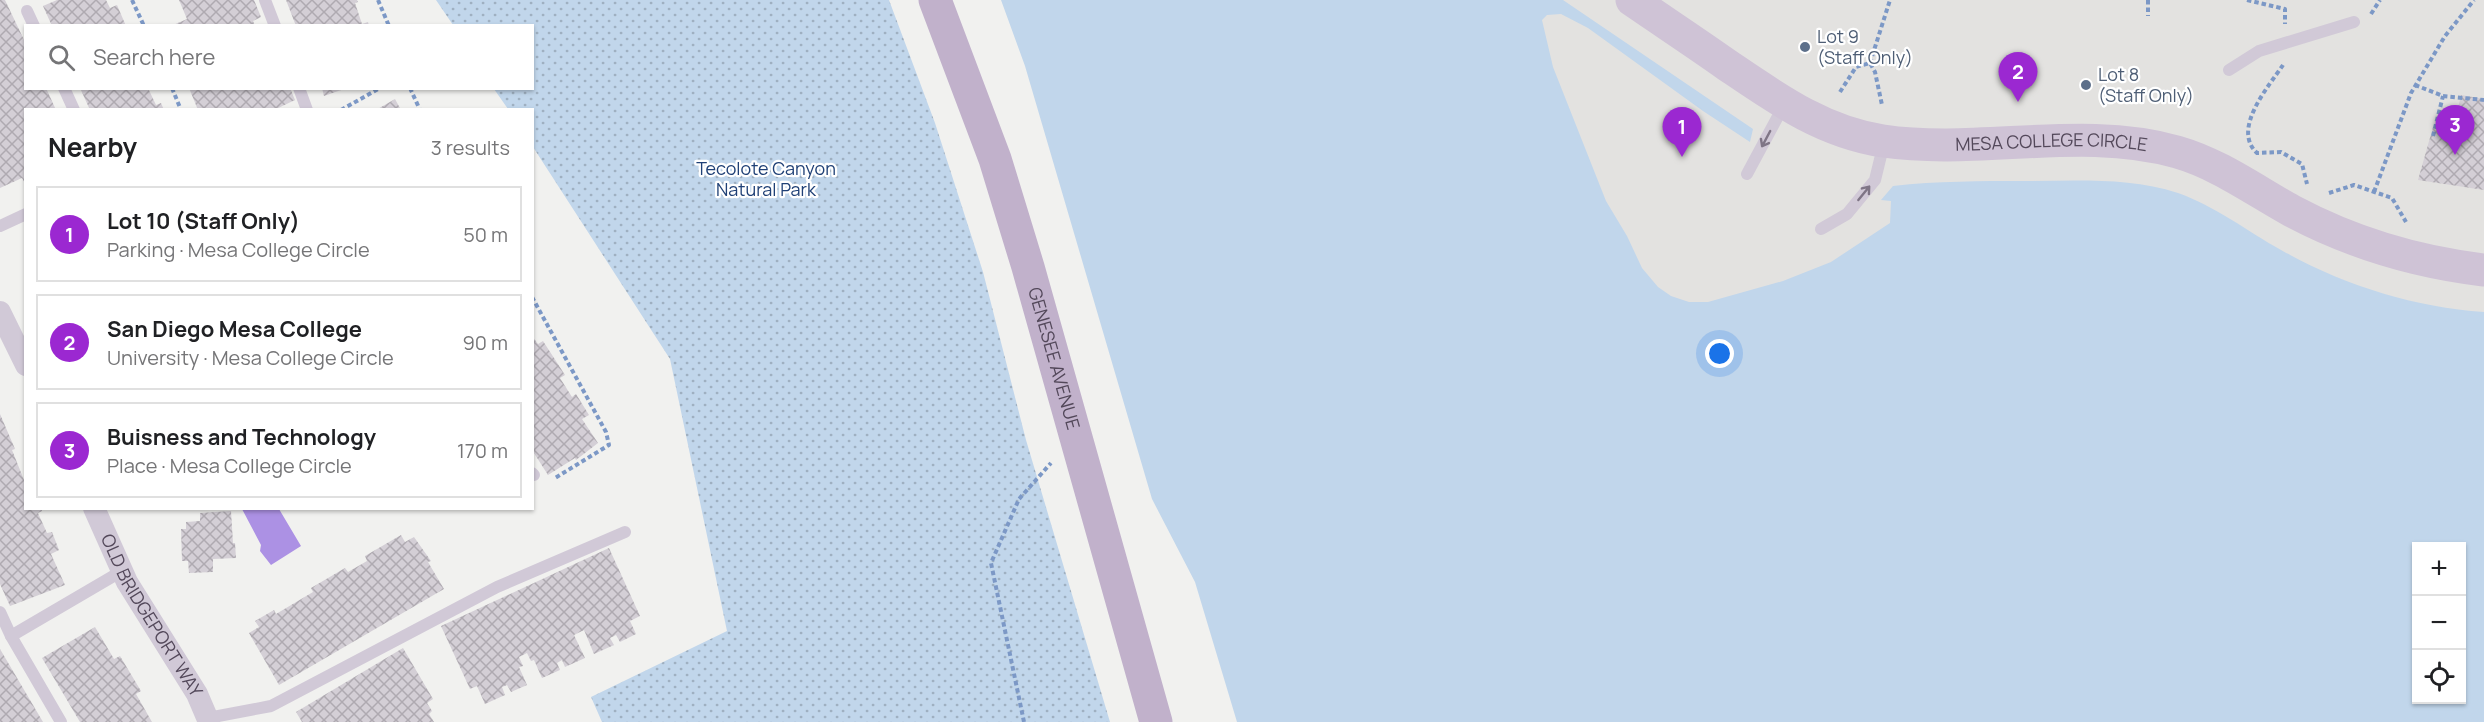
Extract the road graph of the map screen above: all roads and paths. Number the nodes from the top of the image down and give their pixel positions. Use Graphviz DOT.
graph roads {
  1 [pos="132,0"];
  2 [pos="265,0"];
  3 [pos="378,0"];
  4 [pos="935,0"];
  5 [pos="1632,0"];
  6 [pos="1890,0"];
  7 [pos="2148,0"];
  8 [pos="2247,0"];
  9 [pos="2474,0"];
  10 [pos="27,11"];
  11 [pos="2148,16"];
  12 [pos="2354,21"];
  13 [pos="33,24"];
  14 [pos="143,24"];
  15 [pos="274,24"];
  16 [pos="388,24"];
  17 [pos="2285,27"];
  18 [pos="2286,58"];
  19 [pos="1870,63"];
  20 [pos="2229,70"];
  21 [pos="2415,85"];
  22 [pos="65,90"];
  23 [pos="173,90"];
  24 [pos="299,90"];
  25 [pos="377,90"];
  26 [pos="411,90"];
  27 [pos="1840,92"];
  28 [pos="2443,96"];
  29 [pos="2484,100"];
  30 [pos="1785,104"];
  31 [pos="1882,105"];
  32 [pos="73,108"];
  33 [pos="180,108"];
  34 [pos="305,108"];
  35 [pos="345,108"];
  36 [pos="419,108"];
  37 [pos="2433,136"];
  38 [pos="1884,141"];
  39 [pos="1747,174"];
  40 [pos="2307,186"];
  41 [pos="2374,192"];
  42 [pos="2326,194"];
  43 [pos="24,215"];
  44 [pos="0,226"];
  45 [pos="2409,228"];
  46 [pos="1821,230"];
  47 [pos="2484,270"];
  48 [pos="534,301"];
  49 [pos="0,312"];
  50 [pos="24,361"];
  51 [pos="1078,444"];
  52 [pos="534,474"];
  53 [pos="95,510"];
  54 [pos="625,532"];
  55 [pos="122,571"];
  56 [pos="0,612"];
  57 [pos="11,636"];
  58 [pos="208,720"];
  59 [pos="62,722"];
  60 [pos="1024,722"];
  61 [pos="1156,722"];
  1 -- 14 [label="path"];
  2 -- 15 [label="lane"];
  3 -- 16 [label="path"];
  4 -- 51 [label="main road, GENESEE AVENUE"];
  5 -- 30 [label="street, MESA COLLEGE CIRCLE"];
  6 -- 19 [label="path"];
  7 -- 11 [label="path"];
  8 -- 17 [label="path"];
  9 -- 21 [label="path"];
  10 -- 13 [label="lane"];
  12 -- 20 [label="lane"];
  18 -- 40 [label="path"];
  19 -- 27 [label="path"];
  19 -- 31 [label="path"];
  21 -- 28 [label="path"];
  21 -- 41 [label="path"];
  22 -- 32 [label="lane"];
  23 -- 33 [label="path"];
  24 -- 34 [label="lane"];
  25 -- 35 [label="path"];
  26 -- 36 [label="path"];
  28 -- 29 [label="path"];
  28 -- 37 [label="path"];
  30 -- 38 [label="street, MESA COLLEGE CIRCLE"];
  30 -- 39 [label="lane, one-way"];
  46 -- 38 [label="lane, one-way"];
  38 -- 47 [label="street, MESA COLLEGE CIRCLE"];
  41 -- 42 [label="path"];
  41 -- 45 [label="path"];
  43 -- 44 [label="lane"];
  48 -- 52 [label="path"];
  49 -- 50 [label="street"];
  51 -- 60 [label="path"];
  51 -- 61 [label="main road, GENESEE AVENUE"];
  53 -- 55 [label="street, OLD BRIDGEPORT WAY"];
  54 -- 58 [label="lane"];
  55 -- 57 [label="lane"];
  55 -- 58 [label="street, OLD BRIDGEPORT WAY"];
  56 -- 57 [label="lane"];
  57 -- 59 [label="lane"];
}
